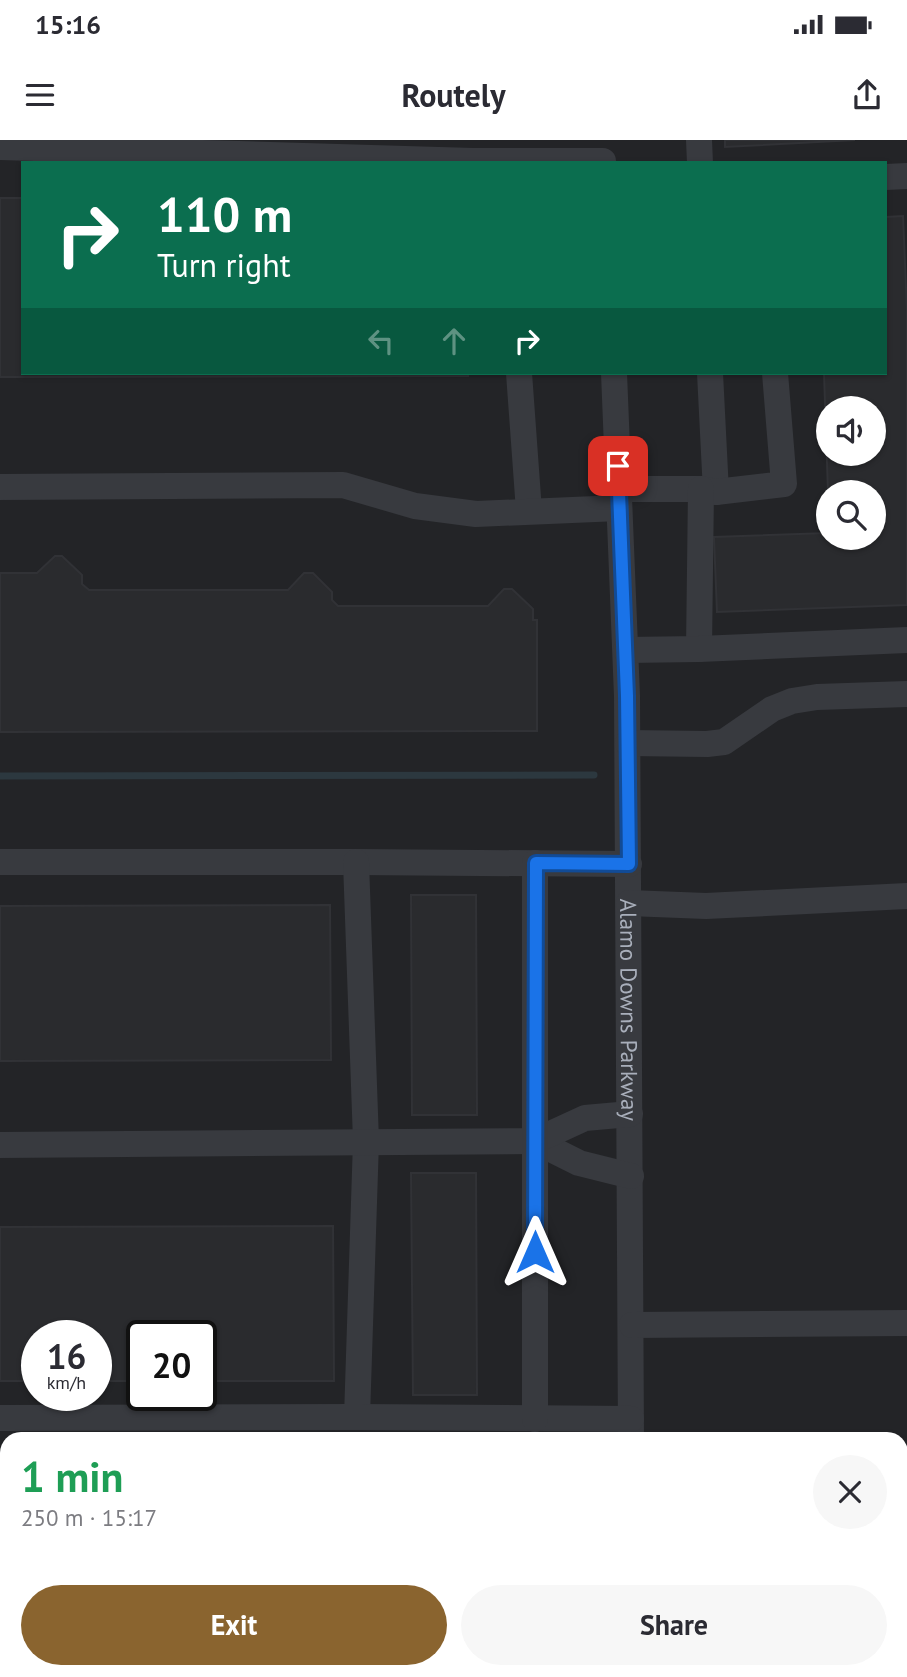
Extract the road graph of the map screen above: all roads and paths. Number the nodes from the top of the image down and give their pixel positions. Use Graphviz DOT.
graph roads {
  1 [pos="699,140"];
  2 [pos="0,147"];
  3 [pos="603,155"];
  4 [pos="700,161"];
  5 [pos="907,176"];
  6 [pos="887,177"];
  7 [pos="519,375"];
  8 [pos="614,375"];
  9 [pos="710,375"];
  10 [pos="775,375"];
  11 [pos="0,487"];
  12 [pos="709,491"];
  13 [pos="619,498"];
  14 [pos="529,511"];
  15 [pos="907,640"];
  16 [pos="699,649"];
  17 [pos="626,650"];
  18 [pos="907,694"];
  19 [pos="628,743"];
  20 [pos="0,862"];
  21 [pos="356,862"];
  22 [pos="536,863"];
  23 [pos="629,864"];
  24 [pos="907,896"];
  25 [pos="629,903"];
  26 [pos="631,1114"];
  27 [pos="535,1140"];
  28 [pos="366,1141"];
  29 [pos="0,1145"];
  30 [pos="631,1176"];
  31 [pos="907,1323"];
  32 [pos="632,1325"];
  33 [pos="357,1417"];
  34 [pos="0,1418"];
  35 [pos="535,1419"];
  36 [pos="631,1429"];
  1 -- 4 [label="street"];
  2 -- 3 [label="street"];
  5 -- 6 [label="street"];
  7 -- 14 [label="street"];
  8 -- 13 [label="street, Alamo Downs Parkway"];
  9 -- 12 [label="street"];
  10 -- 12 [label="street"];
  11 -- 14 [label="street"];
  12 -- 13 [label="street"];
  12 -- 16 [label="street"];
  13 -- 14 [label="street"];
  13 -- 17 [label="street, Alamo Downs Parkway"];
  15 -- 16 [label="street"];
  16 -- 17 [label="street"];
  17 -- 19 [label="street, Alamo Downs Parkway"];
  18 -- 19 [label="street"];
  19 -- 23 [label="street, Alamo Downs Parkway"];
  20 -- 21 [label="street"];
  21 -- 22 [label="street"];
  21 -- 28 [label="street"];
  22 -- 23 [label="street"];
  22 -- 27 [label="street"];
  23 -- 25 [label="street, Alamo Downs Parkway"];
  24 -- 25 [label="street"];
  25 -- 26 [label="street, Alamo Downs Parkway"];
  26 -- 27 [label="street"];
  26 -- 30 [label="street, Alamo Downs Parkway"];
  27 -- 28 [label="street"];
  27 -- 30 [label="street"];
  27 -- 35 [label="street"];
  28 -- 29 [label="street"];
  28 -- 33 [label="street"];
  30 -- 32 [label="street, Alamo Downs Parkway"];
  31 -- 32 [label="street"];
  32 -- 36 [label="street, Alamo Downs Parkway"];
  33 -- 34 [label="street"];
  33 -- 35 [label="street"];
  35 -- 36 [label="street"];
}
